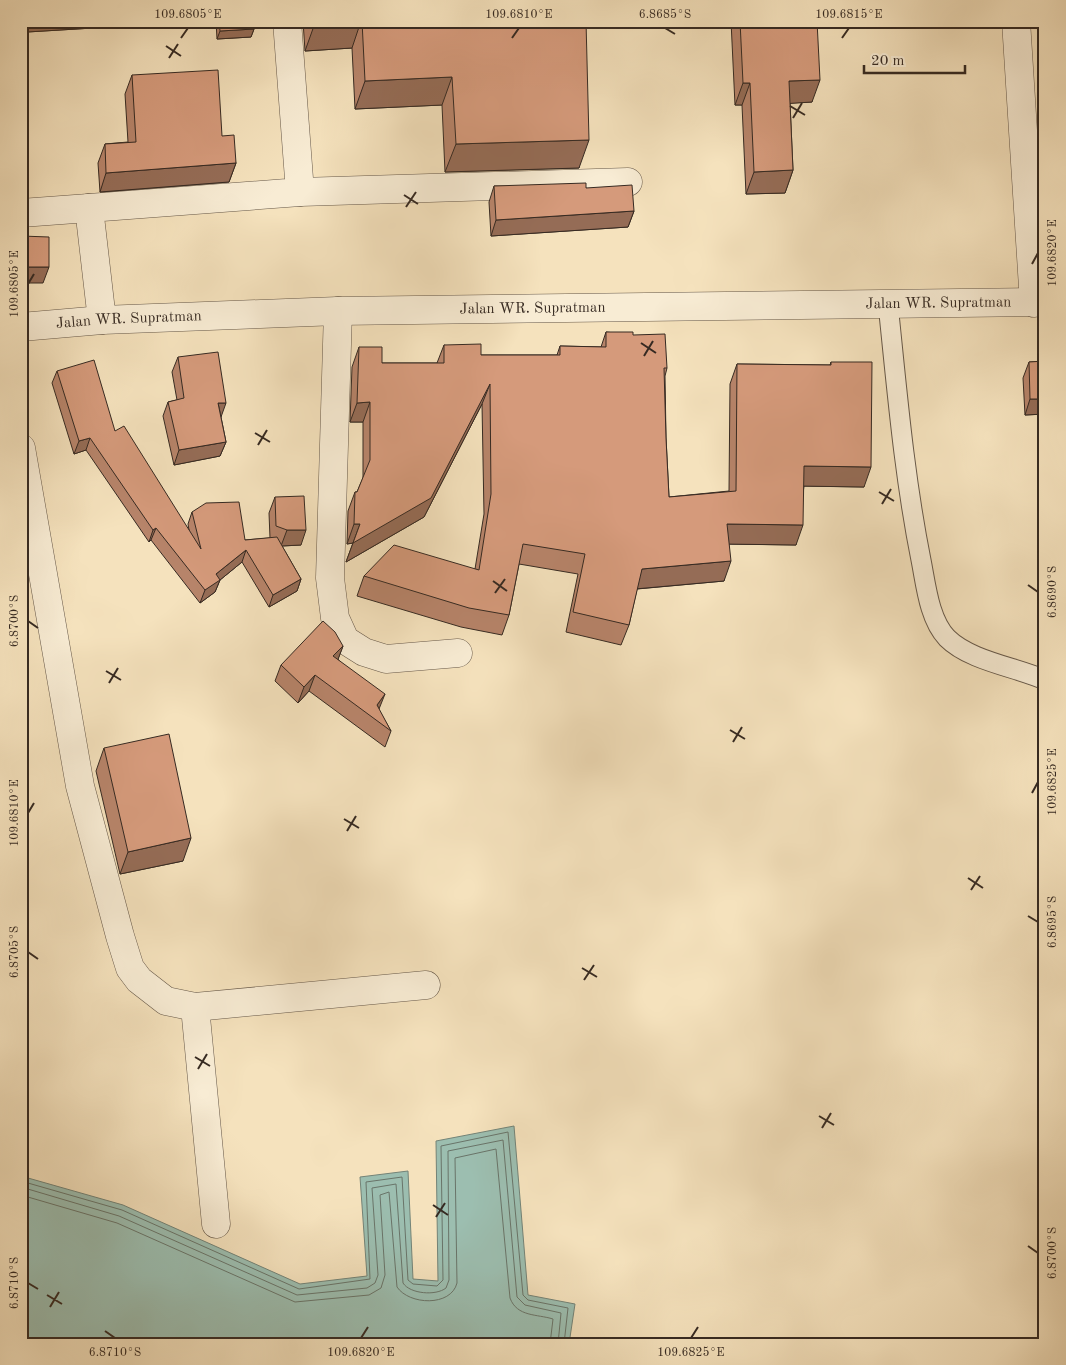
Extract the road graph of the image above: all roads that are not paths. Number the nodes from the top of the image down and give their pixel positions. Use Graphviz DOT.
graph roads {
  1 [pos="286,21"];
  2 [pos="1016,21"];
  3 [pos="628,182"];
  4 [pos="300,192"];
  5 [pos="89,208"];
  6 [pos="21,213"];
  7 [pos="1039,302"];
  8 [pos="888,304"];
  9 [pos="338,310"];
  10 [pos="102,320"];
  11 [pos="21,328"];
  12 [pos="21,448"];
  13 [pos="458,654"];
  14 [pos="1045,680"];
  15 [pos="426,985"];
  16 [pos="195,1007"];
  17 [pos="216,1224"];
  1 -- 4 [label="street"];
  2 -- 7 [label="street"];
  3 -- 4 [label="street"];
  4 -- 5 [label="street"];
  5 -- 6 [label="street"];
  5 -- 10 [label="street"];
  7 -- 8 [label="street, Jalan WR. Supratman"];
  8 -- 9 [label="street, Jalan WR. Supratman"];
  8 -- 14 [label="lane"];
  9 -- 10 [label="street, Jalan WR. Supratman"];
  9 -- 13 [label="street"];
  10 -- 11 [label="street, Jalan WR. Supratman"];
  12 -- 16 [label="street"];
  15 -- 16 [label="street"];
  16 -- 17 [label="street"];
}
